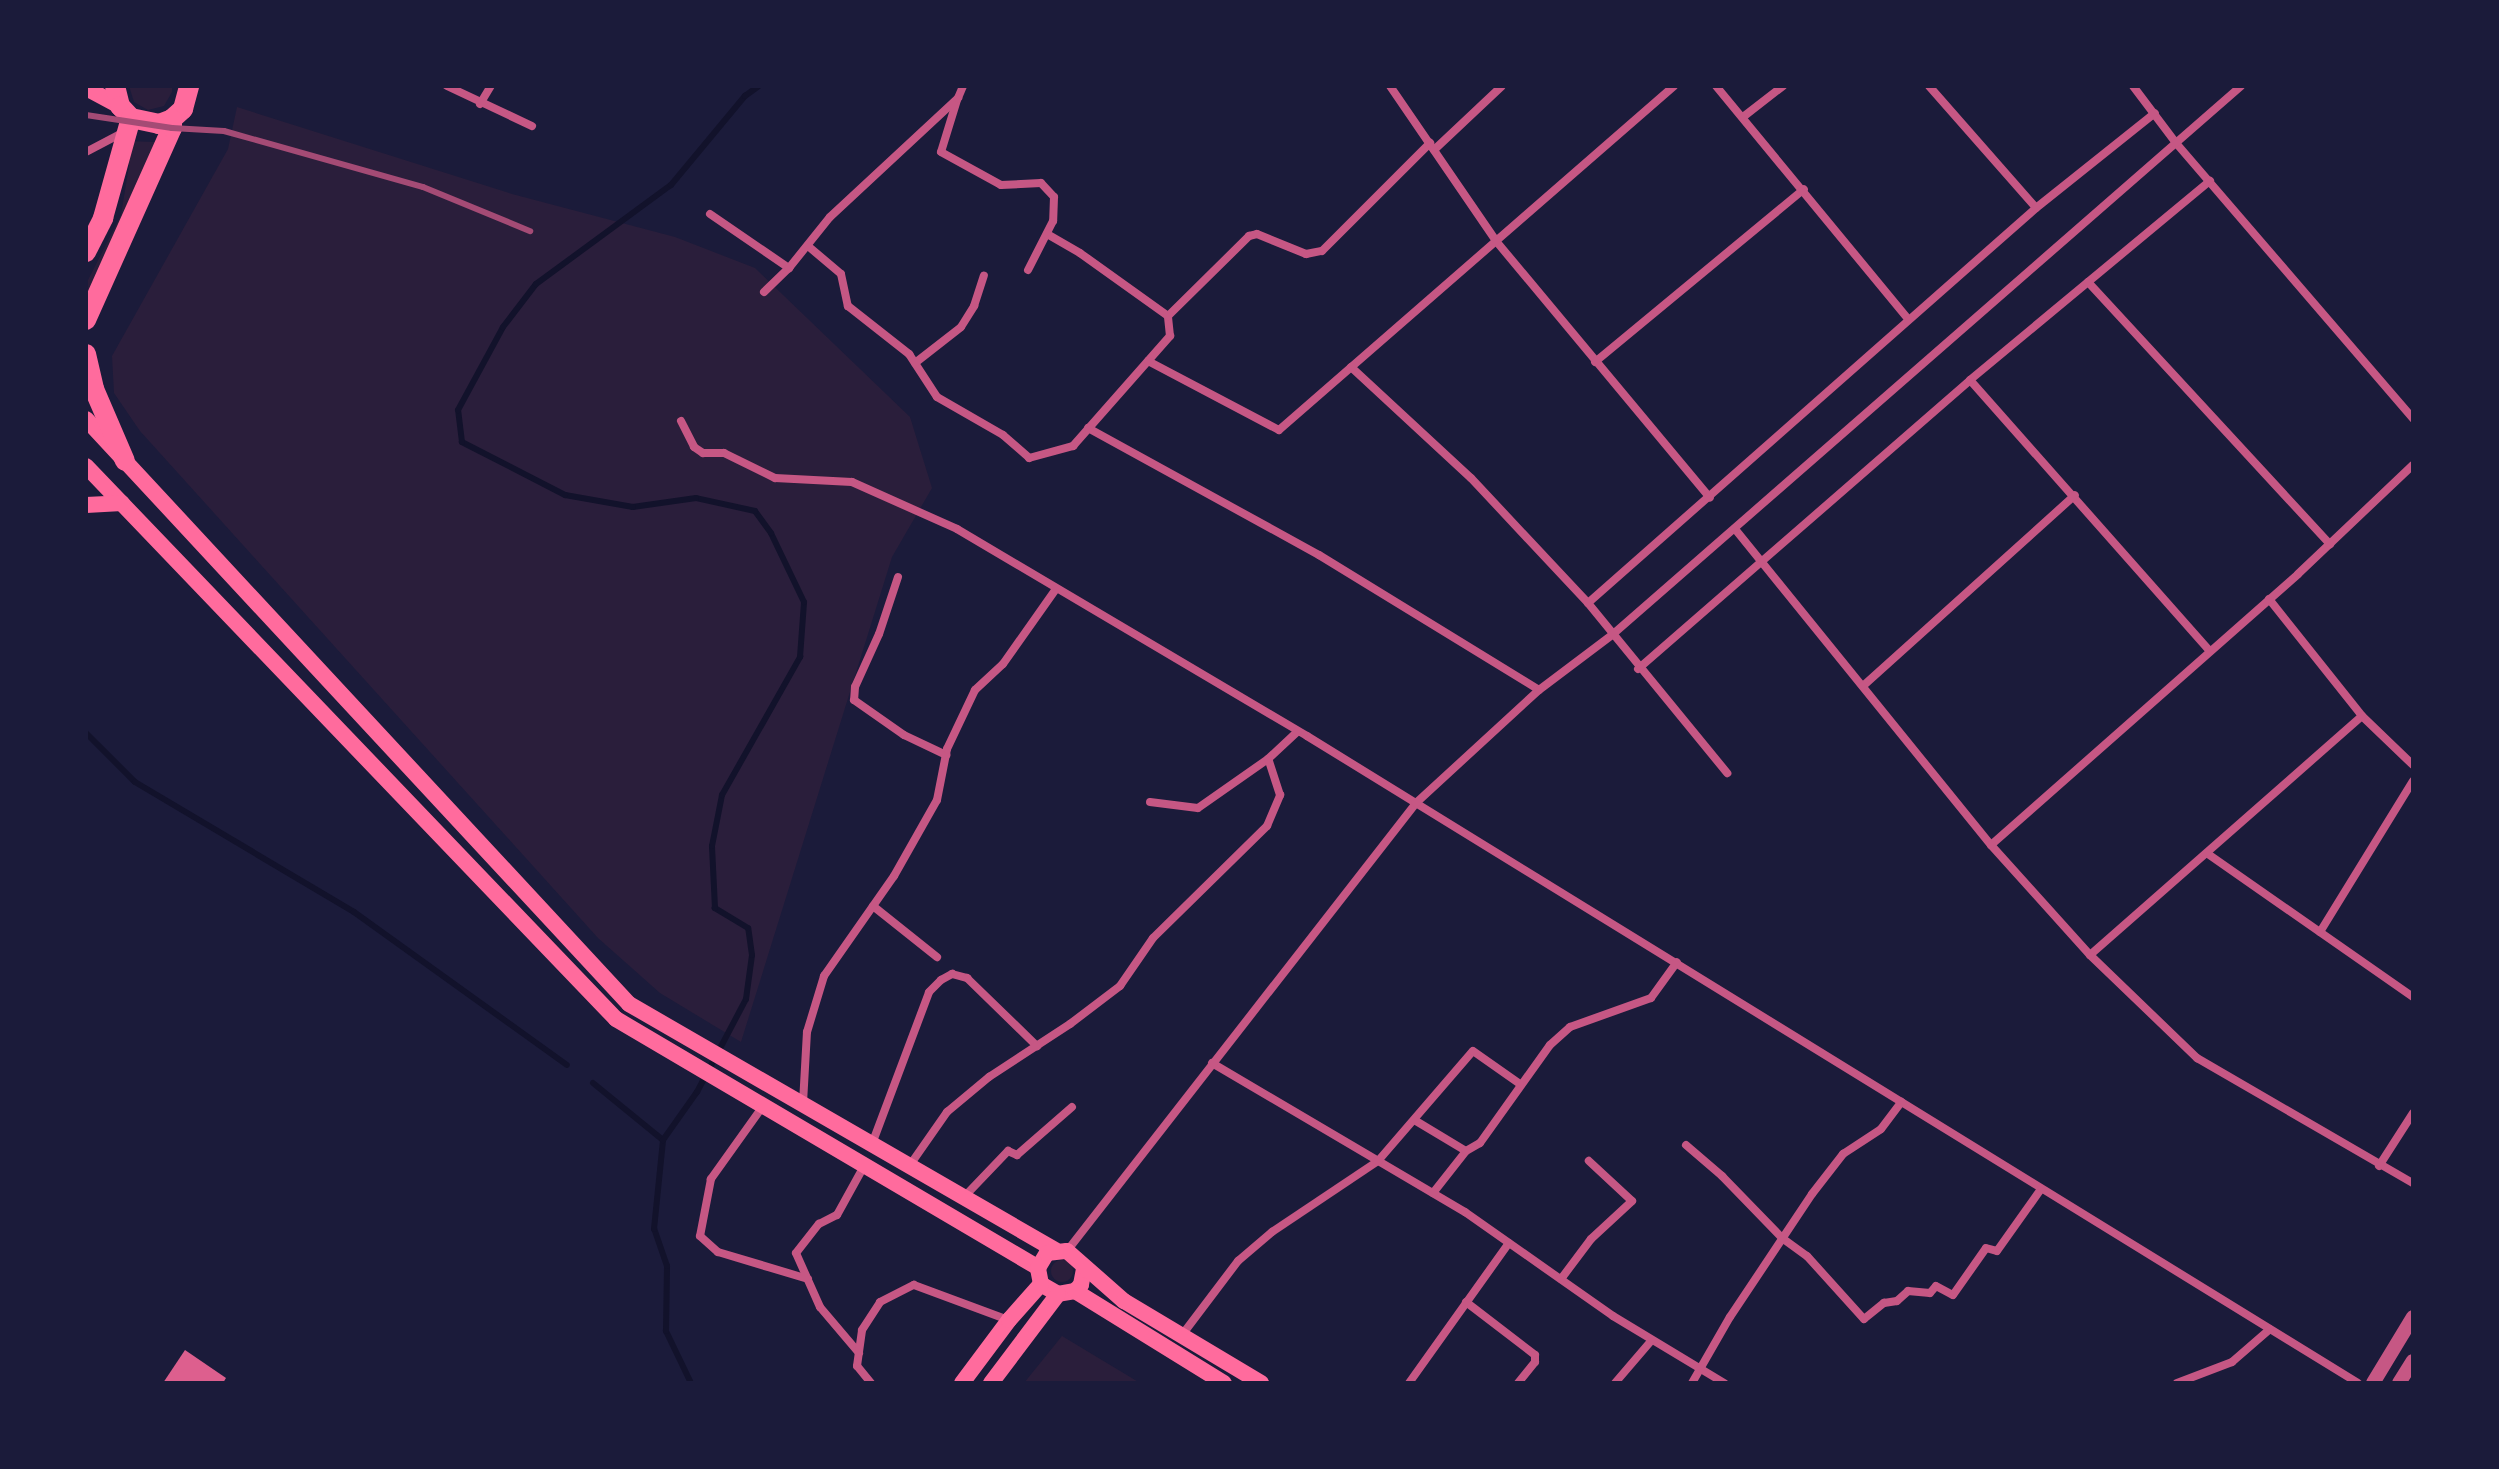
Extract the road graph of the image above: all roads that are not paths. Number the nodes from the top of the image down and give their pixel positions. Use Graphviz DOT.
graph roads {
  1 [pos="115,86"];
  2 [pos="189,86"];
  3 [pos="447,86"];
  4 [pos="491,86"];
  5 [pos="1390,86"];
  6 [pos="1502,86"];
  7 [pos="1674,86"];
  8 [pos="1716,86"];
  9 [pos="1783,86"];
  10 [pos="1929,86"];
  11 [pos="2133,86"];
  12 [pos="2241,86"];
  13 [pos="961,91"];
  14 [pos="89,95"];
  15 [pos="480,104"];
  16 [pos="2155,113"];
  17 [pos="1743,117"];
  18 [pos="125,119"];
  19 [pos="172,119"];
  20 [pos="532,126"];
  21 [pos="2176,143"];
  22 [pos="1432,147"];
  23 [pos="86,152"];
  24 [pos="2210,181"];
  25 [pos="1804,189"];
  26 [pos="2036,208"];
  27 [pos="710,214"];
  28 [pos="1047,234"];
  29 [pos="1496,241"];
  30 [pos="808,246"];
  31 [pos="86,252"];
  32 [pos="789,268"];
  33 [pos="1028,270"];
  34 [pos="984,276"];
  35 [pos="2088,282"];
  36 [pos="764,292"];
  37 [pos="1168,316"];
  38 [pos="1908,319"];
  39 [pos="86,320"];
  40 [pos="86,354"];
  41 [pos="1148,361"];
  42 [pos="1595,362"];
  43 [pos="915,363"];
  44 [pos="1351,367"];
  45 [pos="1970,380"];
  46 [pos="86,419"];
  47 [pos="2413,419"];
  48 [pos="681,421"];
  49 [pos="1088,428"];
  50 [pos="125,461"];
  51 [pos="2413,465"];
  52 [pos="86,466"];
  53 [pos="2075,495"];
  54 [pos="1710,498"];
  55 [pos="122,503"];
  56 [pos="86,505"];
  57 [pos="1735,529"];
  58 [pos="2330,544"];
  59 [pos="1762,564"];
  60 [pos="898,577"];
  61 [pos="1056,589"];
  62 [pos="2269,599"];
  63 [pos="1588,603"];
  64 [pos="1612,635"];
  65 [pos="2210,651"];
  66 [pos="1638,669"];
  67 [pos="1863,686"];
  68 [pos="1539,690"];
  69 [pos="2362,716"];
  70 [pos="1297,732"];
  71 [pos="946,755"];
  72 [pos="1268,759"];
  73 [pos="2413,765"];
  74 [pos="1727,773"];
  75 [pos="2413,781"];
  76 [pos="1150,802"];
  77 [pos="1416,803"];
  78 [pos="1991,845"];
  79 [pos="2208,854"];
  80 [pos="873,906"];
  81 [pos="2320,932"];
  82 [pos="2090,955"];
  83 [pos="937,957"];
  84 [pos="1677,962"];
  85 [pos="2413,997"];
  86 [pos="1037,1046"];
  87 [pos="1212,1063"];
  88 [pos="1520,1084"];
  89 [pos="1901,1102"];
  90 [pos="803,1103"];
  91 [pos="764,1105"];
  92 [pos="1072,1107"];
  93 [pos="2413,1113"];
  94 [pos="1416,1121"];
  95 [pos="872,1144"];
  96 [pos="1686,1145"];
  97 [pos="1466,1151"];
  98 [pos="1378,1161"];
  99 [pos="1589,1161"];
  100 [pos="865,1166"];
  101 [pos="909,1166"];
  102 [pos="2379,1166"];
  103 [pos="2413,1183"];
  104 [pos="2041,1189"];
  105 [pos="1433,1193"];
  106 [pos="963,1198"];
  107 [pos="1782,1238"];
  108 [pos="1509,1243"];
  109 [pos="1061,1251"];
  110 [pos="1084,1269"];
  111 [pos="1039,1276"];
  112 [pos="808,1279"];
  113 [pos="1561,1279"];
  114 [pos="1066,1293"];
  115 [pos="1466,1302"];
  116 [pos="2413,1317"];
  117 [pos="1009,1320"];
  118 [pos="2270,1329"];
  119 [pos="1182,1335"];
  120 [pos="1651,1341"];
  121 [pos="859,1353"];
  122 [pos="2413,1361"];
  123 [pos="1702,1369"];
  124 [pos="871,1383"];
  125 [pos="962,1383"];
  126 [pos="991,1383"];
  127 [pos="1224,1383"];
  128 [pos="1261,1383"];
  129 [pos="1409,1383"];
  130 [pos="1518,1383"];
  131 [pos="1615,1383"];
  132 [pos="1692,1383"];
  133 [pos="1724,1383"];
  134 [pos="2177,1383"];
  135 [pos="2358,1383"];
  136 [pos="2373,1383"];
  137 [pos="2399,1383"];
  1 -- 18 [label="main road"];
  2 -- 19 [label="main road"];
  3 -- 15 [label="street"];
  4 -- 15 [label="street"];
  5 -- 22 [label="street"];
  6 -- 22 [label="street"];
  7 -- 29 [label="street"];
  8 -- 17 [label="street"];
  9 -- 17 [label="street"];
  10 -- 26 [label="street"];
  11 -- 16 [label="street"];
  12 -- 21 [label="street"];
  13 -- 28 [label="street"];
  13 -- 30 [label="street"];
  14 -- 18 [label="main road"];
  15 -- 20 [label="street"];
  16 -- 21 [label="street"];
  16 -- 26 [label="street"];
  17 -- 25 [label="street"];
  18 -- 19 [label="main road"];
  18 -- 23 [label="street"];
  18 -- 31 [label="main road"];
  19 -- 39 [label="main road"];
  21 -- 24 [label="street"];
  21 -- 57 [label="street"];
  22 -- 29 [label="street"];
  22 -- 37 [label="street"];
  24 -- 35 [label="street"];
  24 -- 47 [label="street"];
  25 -- 38 [label="street"];
  25 -- 42 [label="street"];
  26 -- 38 [label="street"];
  27 -- 32 [label="street"];
  28 -- 33 [label="street"];
  28 -- 37 [label="street"];
  29 -- 42 [label="street"];
  29 -- 44 [label="street"];
  30 -- 32 [label="street"];
  30 -- 43 [label="street"];
  32 -- 36 [label="street"];
  34 -- 43 [label="street"];
  35 -- 45 [label="street"];
  35 -- 58 [label="street"];
  37 -- 41 [label="street"];
  38 -- 54 [label="street"];
  40 -- 50 [label="main road"];
  41 -- 44 [label="street"];
  41 -- 49 [label="street"];
  42 -- 54 [label="street"];
  43 -- 49 [label="street"];
  44 -- 63 [label="street"];
  45 -- 53 [label="street"];
  45 -- 59 [label="street"];
  46 -- 50 [label="main road"];
  48 -- 61 [label="street"];
  49 -- 68 [label="street"];
  50 -- 90 [label="main road"];
  51 -- 58 [label="street"];
  52 -- 55 [label="main road"];
  53 -- 65 [label="street"];
  53 -- 67 [label="street"];
  54 -- 63 [label="street"];
  55 -- 56 [label="main road"];
  55 -- 91 [label="main road"];
  57 -- 59 [label="street"];
  57 -- 64 [label="street"];
  58 -- 62 [label="street"];
  59 -- 66 [label="street"];
  59 -- 67 [label="street"];
  60 -- 71 [label="street"];
  61 -- 70 [label="street"];
  61 -- 71 [label="street"];
  62 -- 65 [label="street"];
  62 -- 69 [label="street"];
  63 -- 64 [label="street"];
  64 -- 66 [label="street"];
  64 -- 68 [label="street"];
  65 -- 78 [label="street"];
  66 -- 74 [label="street"];
  67 -- 78 [label="street"];
  68 -- 77 [label="street"];
  69 -- 73 [label="street"];
  69 -- 79 [label="street"];
  70 -- 72 [label="street"];
  70 -- 77 [label="street"];
  71 -- 80 [label="street"];
  72 -- 76 [label="street"];
  72 -- 86 [label="street"];
  75 -- 81 [label="street"];
  77 -- 84 [label="street"];
  77 -- 87 [label="street"];
  78 -- 82 [label="street"];
  79 -- 81 [label="street"];
  79 -- 82 [label="street"];
  80 -- 83 [label="street"];
  80 -- 90 [label="street"];
  81 -- 85 [label="street"];
  82 -- 102 [label="street"];
  84 -- 88 [label="street"];
  84 -- 89 [label="street"];
  86 -- 95 [label="street"];
  86 -- 101 [label="street"];
  87 -- 98 [label="street"];
  87 -- 109 [label="street"];
  88 -- 94 [label="street"];
  88 -- 97 [label="street"];
  89 -- 104 [label="street"];
  89 -- 107 [label="street"];
  90 -- 95 [label="main road"];
  91 -- 100 [label="main road"];
  91 -- 112 [label="street"];
  92 -- 106 [label="street"];
  93 -- 102 [label="street"];
  94 -- 97 [label="street"];
  94 -- 98 [label="street"];
  95 -- 101 [label="main road"];
  96 -- 107 [label="street"];
  97 -- 105 [label="street"];
  98 -- 105 [label="street"];
  98 -- 119 [label="street"];
  99 -- 113 [label="street"];
  100 -- 111 [label="main road"];
  100 -- 112 [label="street"];
  101 -- 106 [label="main road"];
  102 -- 103 [label="street"];
  104 -- 107 [label="street"];
  104 -- 118 [label="street"];
  105 -- 108 [label="street"];
  106 -- 109 [label="main road"];
  107 -- 123 [label="street"];
  108 -- 113 [label="street"];
  108 -- 115 [label="street"];
  109 -- 110 [label="main road"];
  109 -- 111 [label="main road"];
  110 -- 114 [label="main road"];
  110 -- 119 [label="main road"];
  111 -- 114 [label="main road"];
  111 -- 117 [label="main road"];
  112 -- 121 [label="street"];
  113 -- 120 [label="street"];
  114 -- 126 [label="main road"];
  114 -- 127 [label="main road"];
  115 -- 129 [label="street"];
  115 -- 130 [label="street"];
  116 -- 136 [label="street"];
  117 -- 121 [label="street"];
  117 -- 125 [label="main road"];
  118 -- 134 [label="street"];
  118 -- 135 [label="street"];
  119 -- 128 [label="main road"];
  120 -- 123 [label="street"];
  120 -- 131 [label="street"];
  121 -- 124 [label="street"];
  122 -- 137 [label="street"];
  123 -- 132 [label="street"];
  123 -- 133 [label="street"];
}
